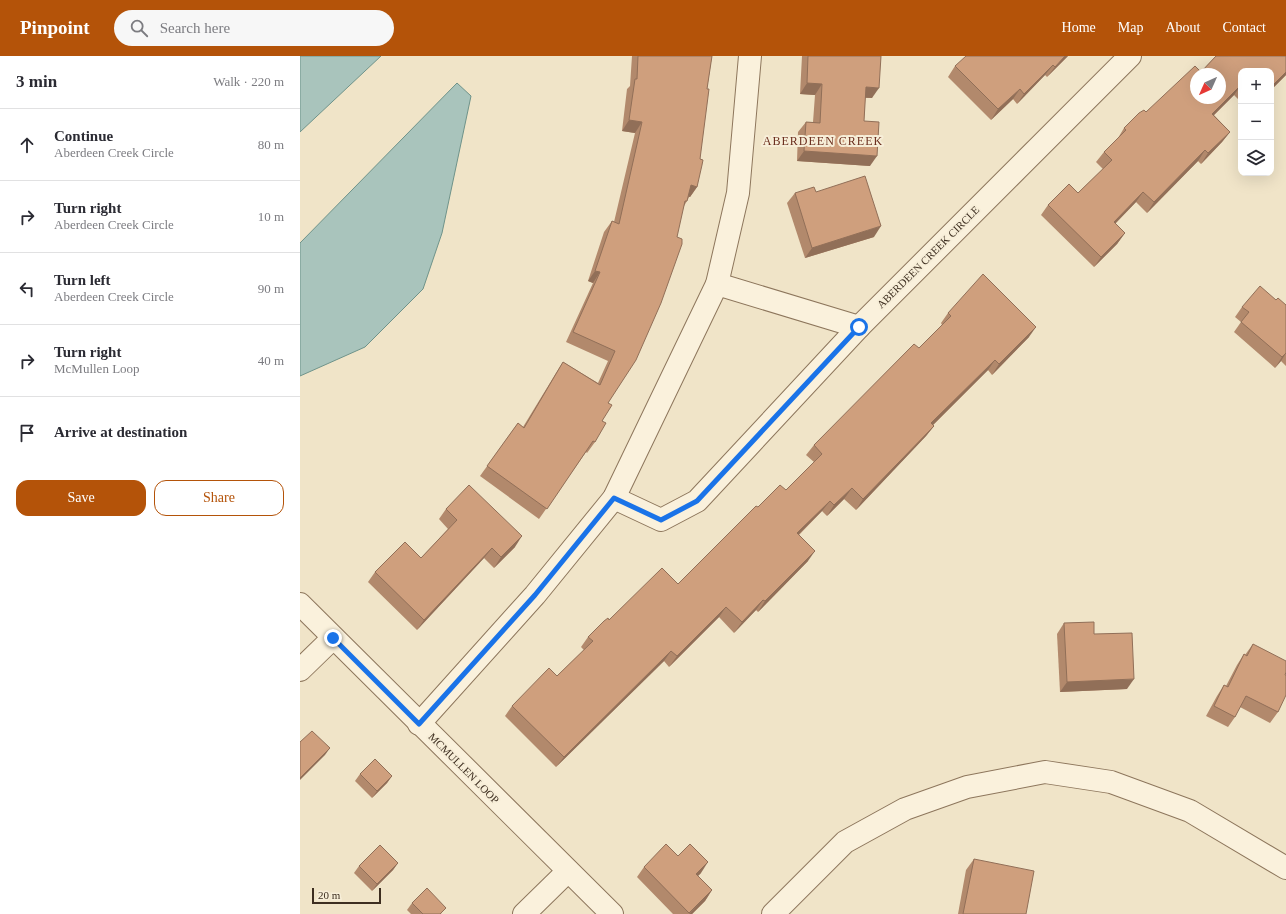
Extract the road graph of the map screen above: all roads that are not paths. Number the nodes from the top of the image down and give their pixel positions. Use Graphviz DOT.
graph roads {
  1 [pos="750,56"];
  2 [pos="1130,56"];
  3 [pos="717,284"];
  4 [pos="859,327"];
  5 [pos="614,498"];
  6 [pos="300,604"];
  7 [pos="333,638"];
  8 [pos="300,670"];
  9 [pos="419,724"];
  10 [pos="1286,868"];
  11 [pos="568,871"];
  12 [pos="524,914"];
  13 [pos="612,914"];
  14 [pos="773,914"];
  1 -- 3 [label="street"];
  2 -- 4 [label="street, ABERDEEN CREEK CIRCLE"];
  3 -- 4 [label="street"];
  3 -- 5 [label="street"];
  4 -- 5 [label="street, ABERDEEN CREEK CIRCLE"];
  5 -- 9 [label="street"];
  6 -- 7 [label="street, MCMULLEN LOOP"];
  7 -- 8 [label="street"];
  7 -- 9 [label="street, MCMULLEN LOOP"];
  9 -- 11 [label="street, MCMULLEN LOOP"];
  10 -- 14 [label="street"];
  11 -- 12 [label="street"];
  11 -- 13 [label="street, MCMULLEN LOOP"];
}
